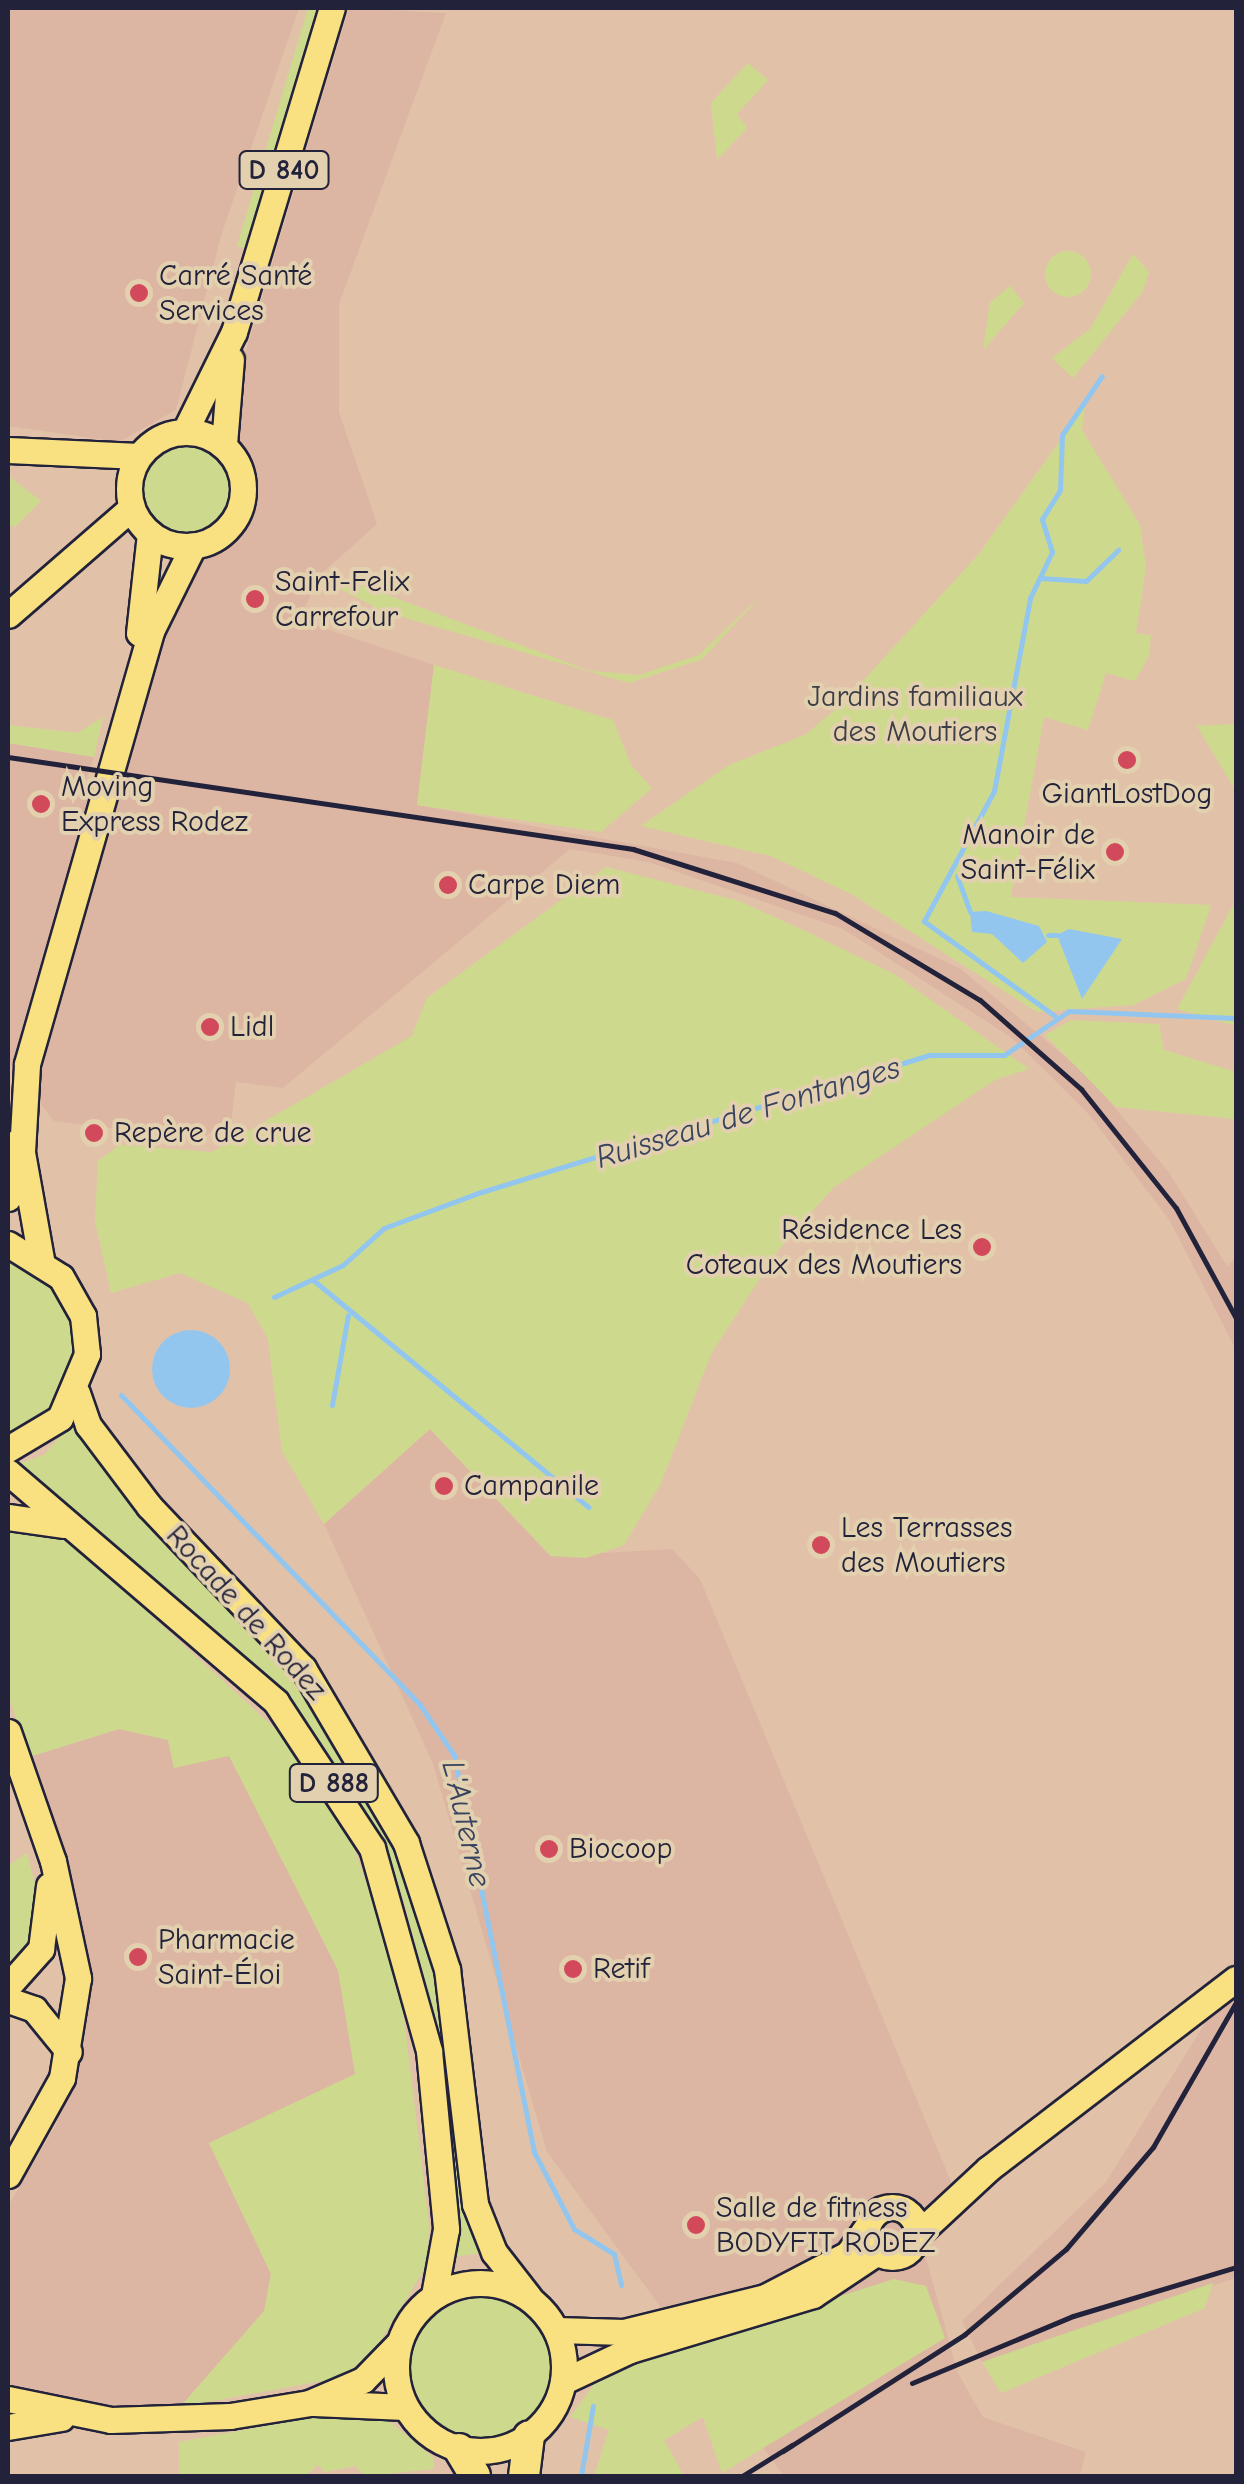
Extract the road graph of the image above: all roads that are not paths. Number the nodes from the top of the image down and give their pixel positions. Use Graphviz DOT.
graph roads {
  1 [pos="332,8"];
  2 [pos="234,332"];
  3 [pos="185,431"];
  4 [pos="224,444"];
  5 [pos="8,450"];
  6 [pos="139,456"];
  7 [pos="84,458"];
  8 [pos="130,501"];
  9 [pos="150,534"];
  10 [pos="193,546"];
  11 [pos="8,615"];
  12 [pos="8,1105"];
  13 [pos="8,1124"];
  14 [pos="8,1198"];
  15 [pos="8,1244"];
  16 [pos="41,1259"];
  17 [pos="77,1393"];
  18 [pos="8,1449"];
  19 [pos="8,1472"];
  20 [pos="8,1517"];
  21 [pos="82,1532"];
  22 [pos="8,1732"];
  23 [pos="8,1755"];
  24 [pos="1236,1980"];
  25 [pos="8,1986"];
  26 [pos="8,2000"];
  27 [pos="69,2052"];
  28 [pos="8,2174"];
  29 [pos="913,2224"];
  30 [pos="867,2228"];
  31 [pos="876,2252"];
  32 [pos="434,2295"];
  33 [pos="529,2297"];
  34 [pos="557,2330"];
  35 [pos="399,2342"];
  36 [pos="564,2381"];
  37 [pos="8,2399"];
  38 [pos="309,2403"];
  39 [pos="405,2407"];
  40 [pos="75,2416"];
  41 [pos="8,2427"];
  42 [pos="529,2436"];
  43 [pos="460,2449"];
  44 [pos="475,2476"];
  45 [pos="524,2476"];
  1 -- 2 [label="main road, D 840"];
  2 -- 3 [label="main road, D 840"];
  2 -- 4 [label="main road, D 840"];
  3 -- 4 [label="main road"];
  3 -- 6 [label="main road"];
  4 -- 10 [label="main road"];
  5 -- 7 [label="main road"];
  6 -- 7 [label="main road"];
  6 -- 8 [label="main road"];
  7 -- 8 [label="main road"];
  8 -- 9 [label="main road"];
  8 -- 11 [label="main road"];
  9 -- 10 [label="main road"];
  9 -- 12 [label="main road"];
  10 -- 16 [label="main road"];
  13 -- 14 [label="main road"];
  15 -- 16 [label="main road"];
  16 -- 17 [label="main road"];
  17 -- 18 [label="main road"];
  17 -- 33 [label="main road, Rocade de Rodez / D 888"];
  19 -- 21 [label="main road, Rocade de Rodez / D 888"];
  20 -- 21 [label="main road"];
  21 -- 32 [label="main road, Rocade de Rodez / D 888"];
  22 -- 27 [label="main road"];
  23 -- 25 [label="main road"];
  24 -- 29 [label="main road"];
  26 -- 27 [label="main road"];
  27 -- 28 [label="main road"];
  29 -- 30 [label="main road"];
  29 -- 31 [label="main road"];
  30 -- 31 [label="main road"];
  30 -- 34 [label="main road"];
  31 -- 36 [label="main road"];
  32 -- 33 [label="main road"];
  32 -- 35 [label="main road"];
  33 -- 34 [label="main road"];
  34 -- 36 [label="main road"];
  35 -- 38 [label="main road"];
  35 -- 39 [label="main road"];
  36 -- 42 [label="main road"];
  37 -- 40 [label="main road"];
  38 -- 39 [label="main road"];
  38 -- 40 [label="main road"];
  39 -- 43 [label="main road"];
  40 -- 41 [label="main road"];
  42 -- 43 [label="main road"];
  42 -- 45 [label="highway"];
  43 -- 44 [label="highway"];
}
